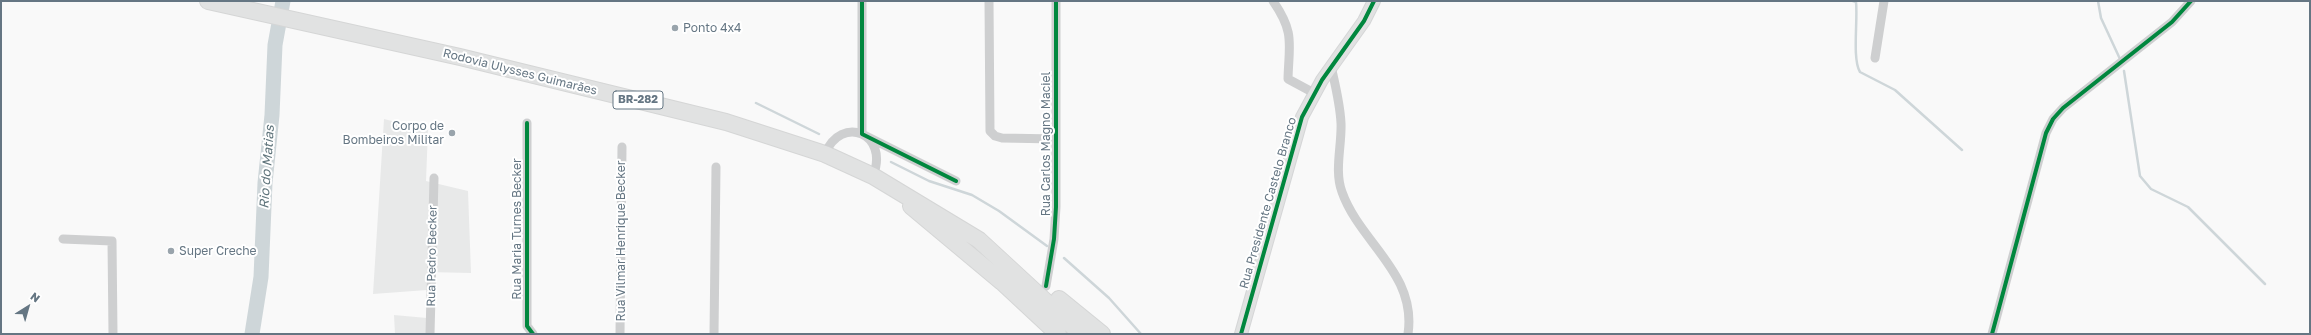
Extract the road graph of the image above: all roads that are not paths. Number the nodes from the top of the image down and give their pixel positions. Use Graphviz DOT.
graph roads {
  1 [pos="208,1"];
  2 [pos="862,1"];
  3 [pos="989,1"];
  4 [pos="1056,1"];
  5 [pos="1273,1"];
  6 [pos="1374,1"];
  7 [pos="1884,1"];
  8 [pos="2190,1"];
  9 [pos="1875,58"];
  10 [pos="1331,66"];
  11 [pos="1314,93"];
  12 [pos="527,123"];
  13 [pos="862,134"];
  14 [pos="1056,139"];
  15 [pos="622,147"];
  16 [pos="825,154"];
  17 [pos="716,168"];
  18 [pos="434,178"];
  19 [pos="878,179"];
  20 [pos="956,181"];
  21 [pos="63,239"];
  22 [pos="979,240"];
  23 [pos="1046,286"];
  24 [pos="113,334"];
  25 [pos="430,334"];
  26 [pos="533,334"];
  27 [pos="620,334"];
  28 [pos="714,334"];
  29 [pos="1058,334"];
  30 [pos="1081,334"];
  31 [pos="1102,334"];
  32 [pos="1241,334"];
  33 [pos="1408,334"];
  34 [pos="1992,334"];
  1 -- 16 [label="highway, Rodovia Ulysses Guimarães / BR-282"];
  2 -- 13 [label="street"];
  3 -- 14 [label="street"];
  4 -- 14 [label="street, Rua Carlos Magno Maciel"];
  5 -- 11 [label="street"];
  6 -- 10 [label="street, Rua Presidente Castelo Branco"];
  7 -- 9 [label="street"];
  8 -- 34 [label="street"];
  10 -- 11 [label="street, Rua Presidente Castelo Branco"];
  10 -- 33 [label="street"];
  11 -- 32 [label="street, Rua Presidente Castelo Branco"];
  12 -- 26 [label="street, Rua Maria Turnes Becker"];
  13 -- 16 [label="street"];
  13 -- 19 [label="street"];
  13 -- 20 [label="street"];
  14 -- 23 [label="street, Rua Carlos Magno Maciel"];
  15 -- 27 [label="street, Rua Vilmar Henrique Becker"];
  16 -- 19 [label="highway, Rodovia Ulysses Guimarães / BR-282"];
  17 -- 28 [label="street"];
  18 -- 25 [label="street, Rua Pedro Becker"];
  19 -- 22 [label="highway, Rodovia Ulysses Guimarães / BR-282"];
  19 -- 29 [label="highway"];
  21 -- 24 [label="street"];
  22 -- 23 [label="highway"];
  22 -- 30 [label="highway, Rodovia Ulysses Guimarães / BR-282"];
  23 -- 31 [label="highway"];
}
